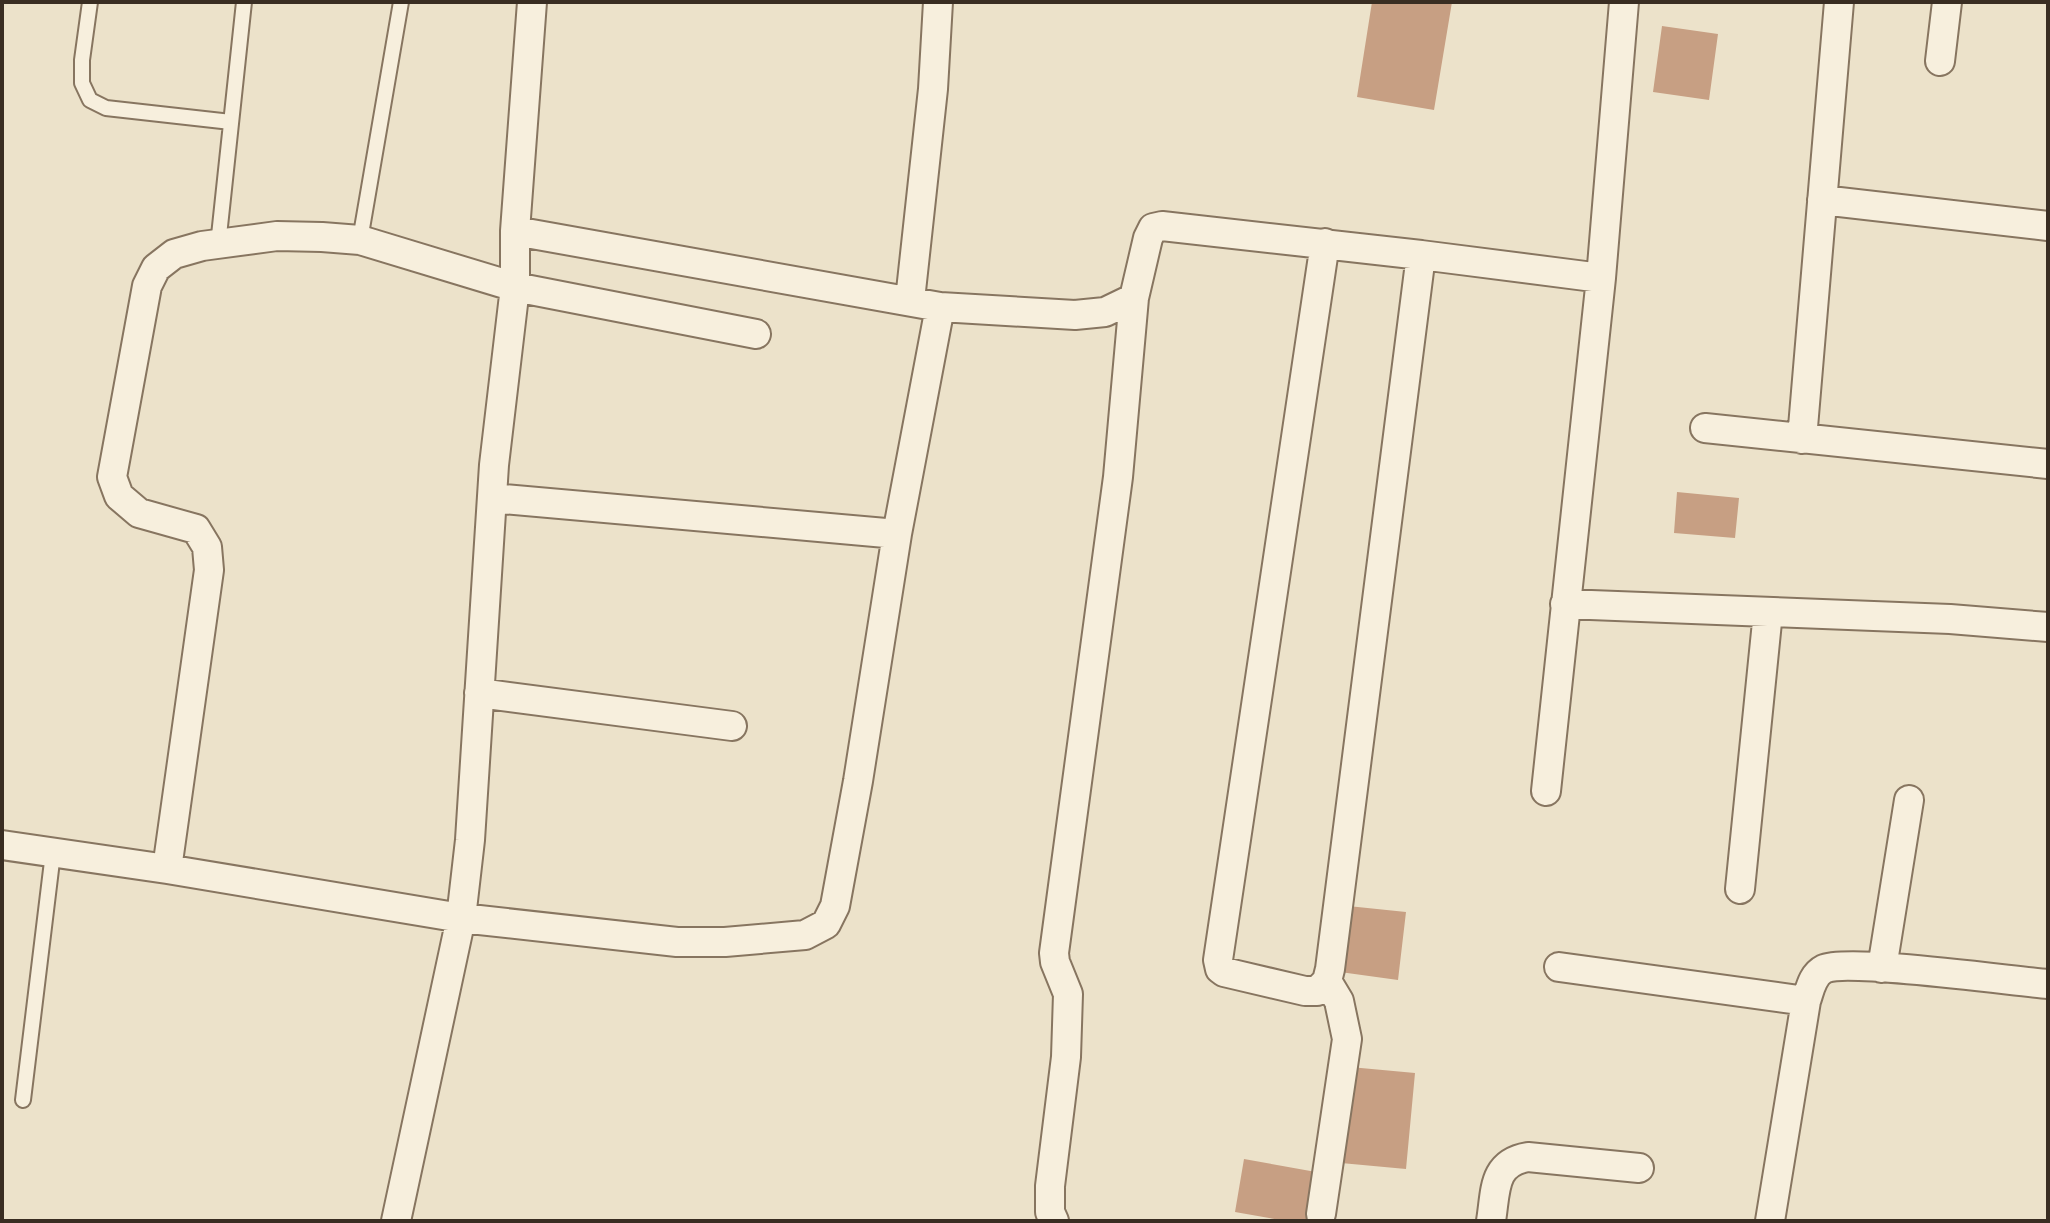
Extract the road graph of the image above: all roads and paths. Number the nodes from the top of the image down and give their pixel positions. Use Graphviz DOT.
graph roads {
  1 [pos="90,2"];
  2 [pos="244,2"];
  3 [pos="401,2"];
  4 [pos="532,2"];
  5 [pos="938,2"];
  6 [pos="1624,2"];
  7 [pos="1839,2"];
  8 [pos="1947,2"];
  9 [pos="1940,61"];
  10 [pos="231,122"];
  11 [pos="1822,200"];
  12 [pos="2048,226"];
  13 [pos="515,231"];
  14 [pos="360,240"];
  15 [pos="1325,243"];
  16 [pos="218,245"];
  17 [pos="1421,255"];
  18 [pos="1601,278"];
  19 [pos="515,287"];
  20 [pos="1134,298"];
  21 [pos="910,300"];
  22 [pos="940,307"];
  23 [pos="756,334"];
  24 [pos="1705,428"];
  25 [pos="1802,439"];
  26 [pos="2048,464"];
  27 [pos="492,498"];
  28 [pos="897,534"];
  29 [pos="1565,604"];
  30 [pos="1768,612"];
  31 [pos="2048,627"];
  32 [pos="479,693"];
  33 [pos="732,726"];
  34 [pos="1546,791"];
  35 [pos="1909,800"];
  36 [pos="2,845"];
  37 [pos="53,853"];
  38 [pos="167,869"];
  39 [pos="1740,889"];
  40 [pos="461,918"];
  41 [pos="1559,967"];
  42 [pos="1882,968"];
  43 [pos="1327,981"];
  44 [pos="2048,984"];
  45 [pos="1806,1001"];
  46 [pos="23,1100"];
  47 [pos="1639,1168"];
  48 [pos="1321,1214"];
  49 [pos="396,1221"];
  50 [pos="1054,1221"];
  51 [pos="1491,1221"];
  52 [pos="1770,1221"];
  1 -- 10 [label="lane"];
  2 -- 10 [label="lane"];
  3 -- 14 [label="lane"];
  4 -- 13 [label="street"];
  5 -- 21 [label="street"];
  6 -- 18 [label="street"];
  7 -- 11 [label="street"];
  8 -- 9 [label="street"];
  10 -- 16 [label="lane"];
  11 -- 12 [label="street"];
  11 -- 25 [label="street"];
  13 -- 19 [label="street"];
  13 -- 21 [label="street"];
  14 -- 16 [label="street"];
  14 -- 19 [label="street"];
  15 -- 17 [label="street"];
  15 -- 20 [label="street"];
  15 -- 43 [label="street"];
  16 -- 38 [label="street"];
  17 -- 18 [label="street"];
  17 -- 43 [label="street"];
  18 -- 29 [label="street"];
  19 -- 23 [label="street"];
  19 -- 27 [label="street"];
  20 -- 22 [label="street"];
  20 -- 50 [label="street"];
  21 -- 22 [label="street"];
  22 -- 28 [label="street"];
  24 -- 25 [label="street"];
  25 -- 26 [label="street"];
  27 -- 28 [label="street"];
  27 -- 32 [label="street"];
  28 -- 40 [label="street"];
  29 -- 30 [label="street"];
  29 -- 34 [label="street"];
  30 -- 31 [label="street"];
  30 -- 39 [label="street"];
  32 -- 33 [label="street"];
  32 -- 40 [label="street"];
  35 -- 42 [label="street"];
  36 -- 37 [label="street"];
  37 -- 38 [label="street"];
  37 -- 46 [label="lane"];
  38 -- 40 [label="street"];
  40 -- 49 [label="street"];
  41 -- 45 [label="street"];
  42 -- 44 [label="street"];
  42 -- 45 [label="street"];
  43 -- 48 [label="street"];
  45 -- 52 [label="street"];
  47 -- 51 [label="street"];
}
